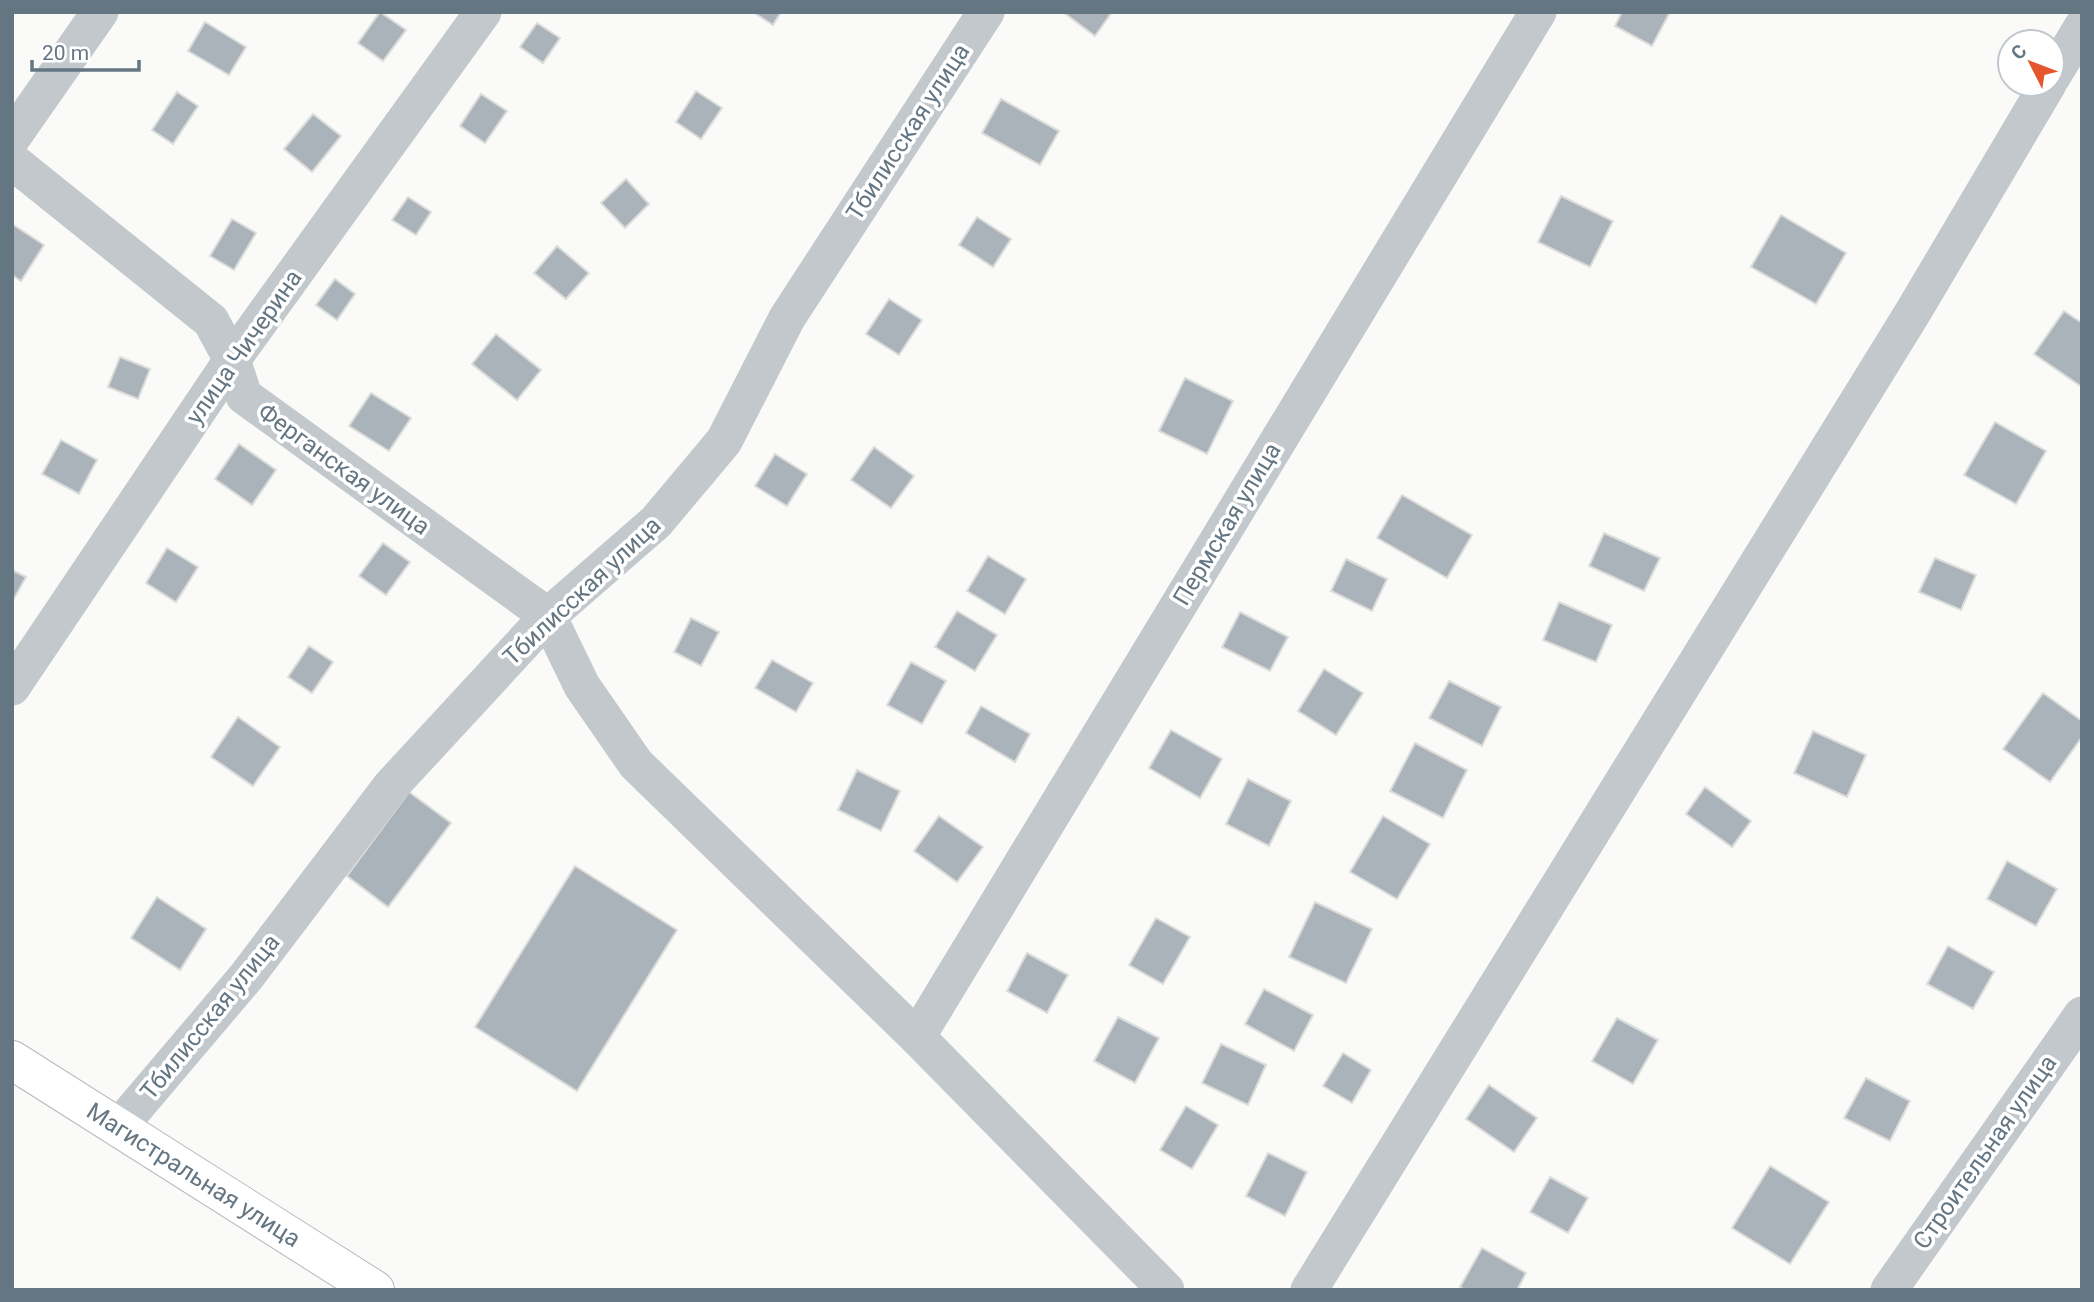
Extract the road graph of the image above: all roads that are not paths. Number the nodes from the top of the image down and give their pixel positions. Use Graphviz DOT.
graph roads {
  1 [pos="100,12"];
  2 [pos="483,12"];
  3 [pos="986,12"];
  4 [pos="1538,12"];
  5 [pos="2082,27"];
  6 [pos="2066,54"];
  7 [pos="2040,98"];
  8 [pos="12,138"];
  9 [pos="12,161"];
  10 [pos="232,360"];
  11 [pos="548,616"];
  12 [pos="12,687"];
  13 [pos="2082,1015"];
  14 [pos="917,1037"];
  15 [pos="12,1060"];
  16 [pos="118,1128"];
  17 [pos="375,1290"];
  18 [pos="1166,1290"];
  19 [pos="1309,1290"];
  20 [pos="1889,1290"];
  1 -- 8 [label="street"];
  2 -- 10 [label="street, улица Чичерина"];
  3 -- 11 [label="street, Тбилисская улица"];
  4 -- 14 [label="street, Пермская улица"];
  5 -- 6 [label="street"];
  7 -- 19 [label="street"];
  9 -- 10 [label="street, Ферганская улица"];
  10 -- 11 [label="street, Ферганская улица"];
  10 -- 12 [label="street, улица Чичерина"];
  11 -- 14 [label="street"];
  11 -- 16 [label="street, Тбилисская улица"];
  13 -- 20 [label="street, Строительная улица"];
  14 -- 18 [label="street"];
  15 -- 16 [label="highway, Магистральная улица"];
  16 -- 17 [label="highway, Магистральная улица"];
}
